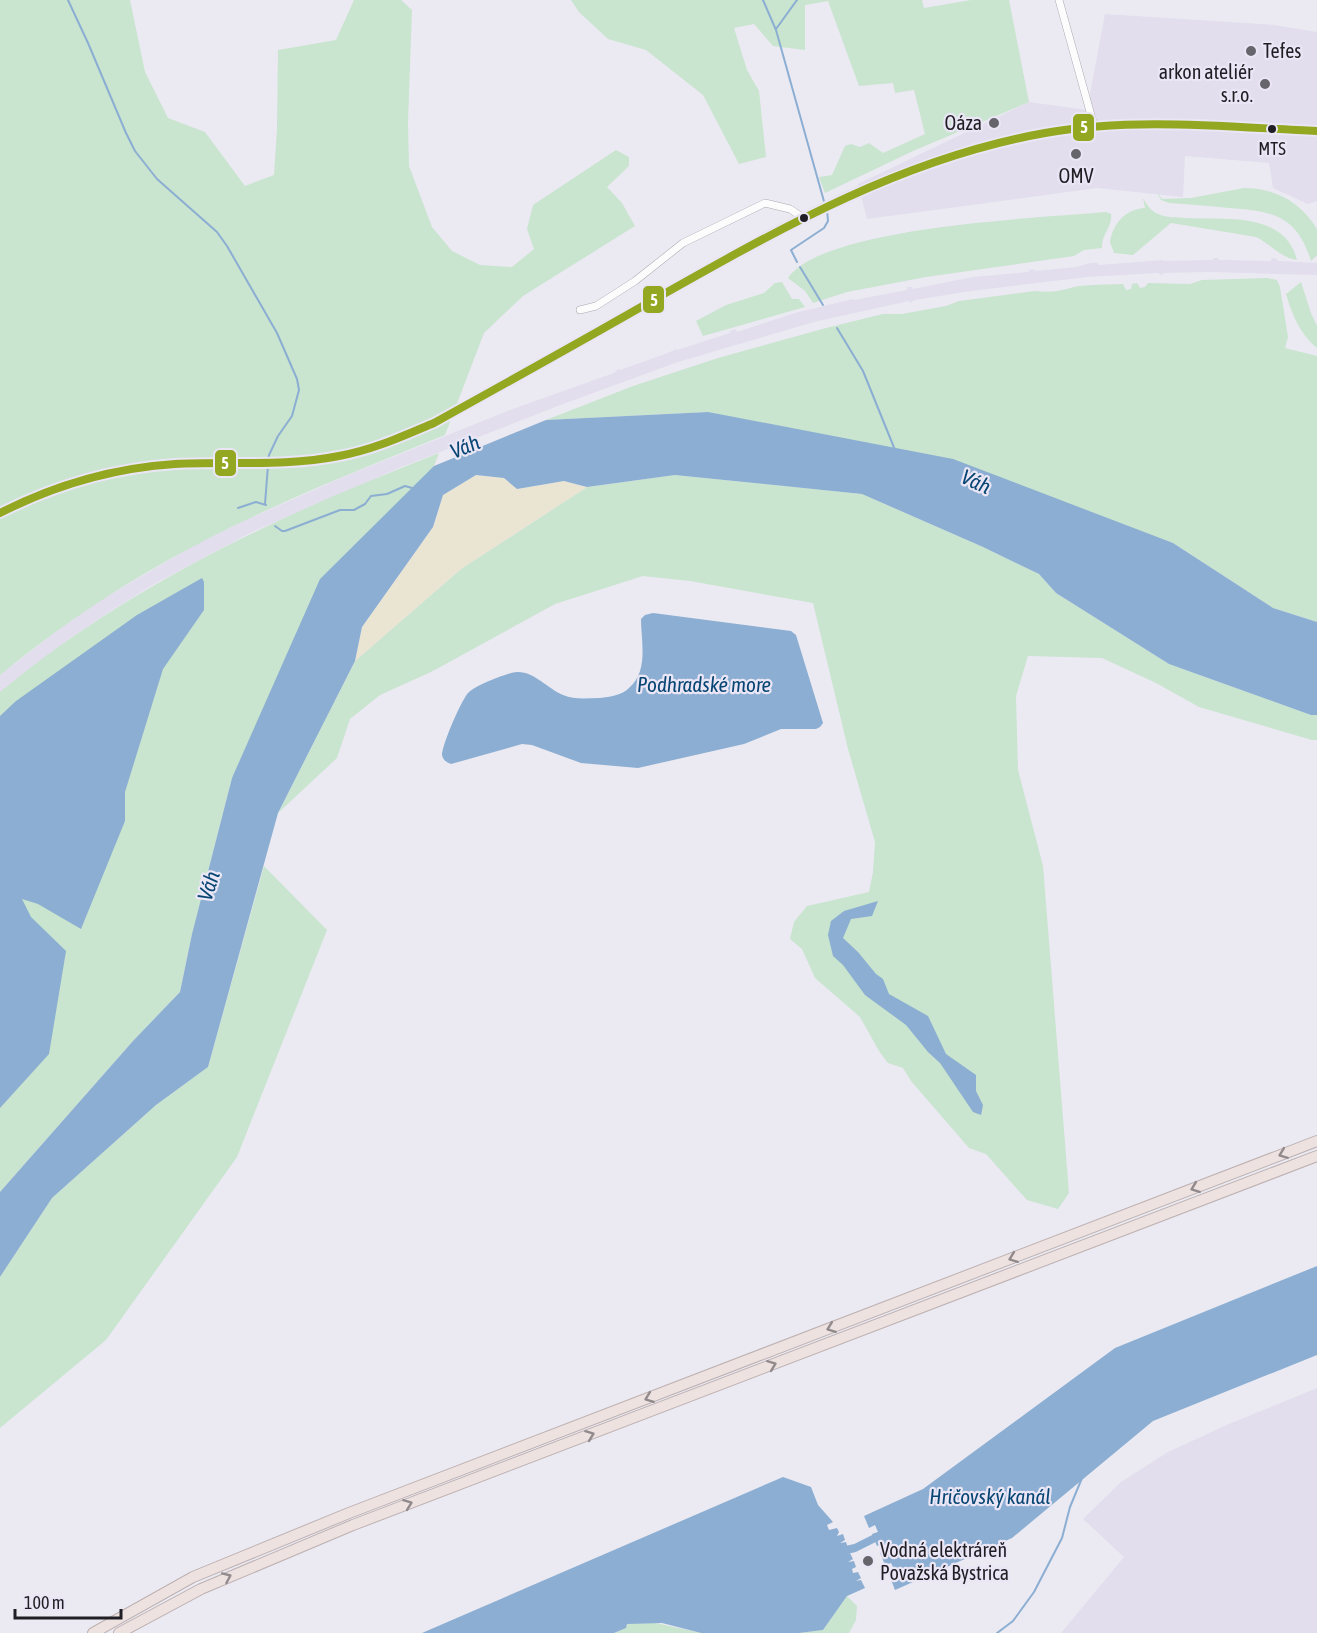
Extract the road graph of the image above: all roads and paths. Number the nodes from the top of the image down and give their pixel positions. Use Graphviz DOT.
graph roads {
  1 [pos="1059,0"];
  2 [pos="1094,126"];
  3 [pos="1317,131"];
  4 [pos="802,218"];
  5 [pos="580,310"];
  6 [pos="0,513"];
  7 [pos="1317,1141"];
  8 [pos="1317,1156"];
  9 [pos="93,1633"];
  10 [pos="119,1633"];
  1 -- 2 [label="street"];
  2 -- 3 [label="main road"];
  2 -- 4 [label="main road"];
  4 -- 5 [label="street"];
  4 -- 6 [label="main road"];
  7 -- 9 [label="highway, one-way"];
  10 -- 8 [label="highway, one-way"];
}
